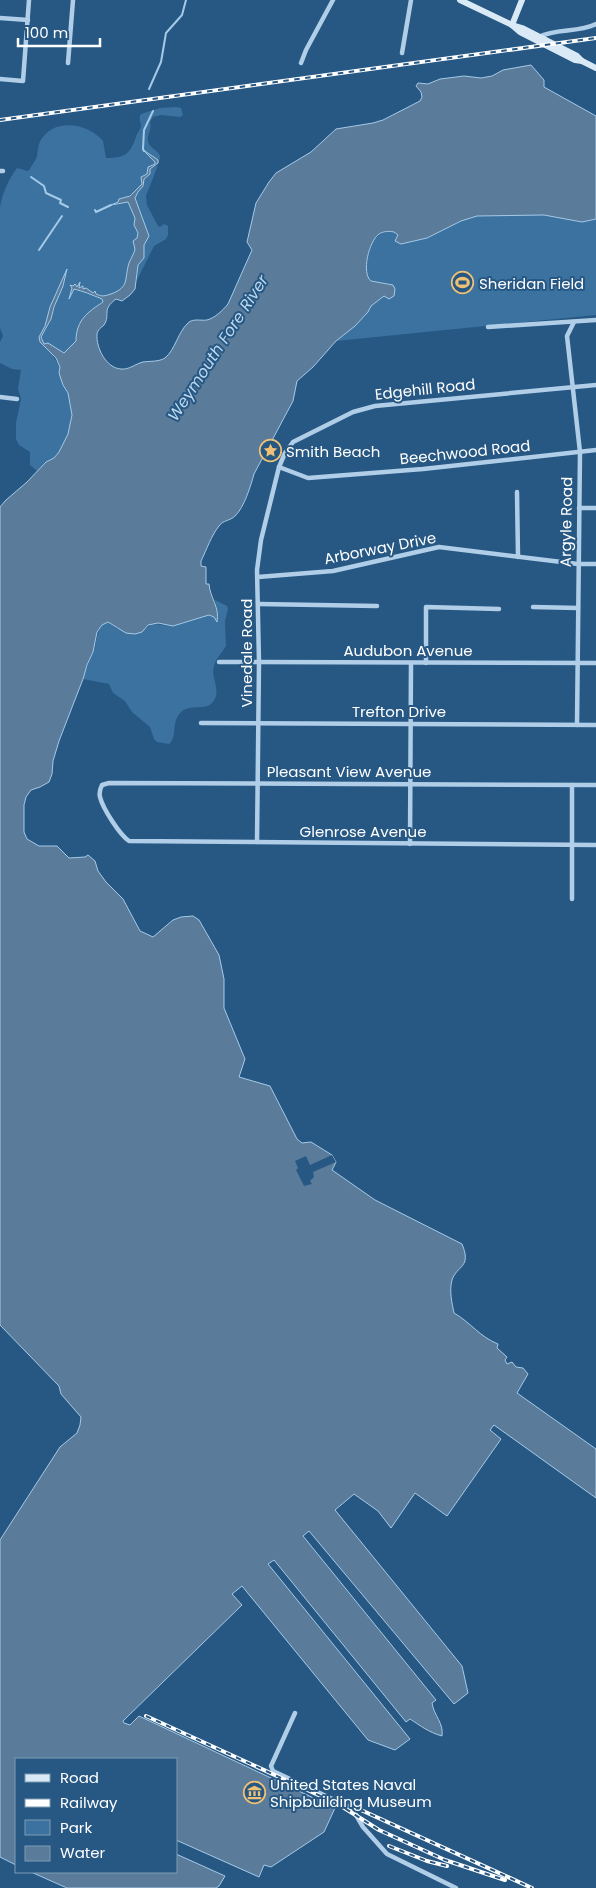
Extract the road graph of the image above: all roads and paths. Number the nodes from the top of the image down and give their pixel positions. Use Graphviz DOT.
graph roads {
  1 [pos="29,0"];
  2 [pos="73,0"];
  3 [pos="334,0"];
  4 [pos="411,0"];
  5 [pos="460,0"];
  6 [pos="522,0"];
  7 [pos="0,18"];
  8 [pos="28,20"];
  9 [pos="596,24"];
  10 [pos="512,25"];
  11 [pos="539,37"];
  12 [pos="402,53"];
  13 [pos="582,61"];
  14 [pos="68,63"];
  15 [pos="301,64"];
  16 [pos="596,68"];
  17 [pos="0,79"];
  18 [pos="596,320"];
  19 [pos="574,322"];
  20 [pos="488,327"];
  21 [pos="596,385"];
  22 [pos="573,386"];
  23 [pos="0,398"];
  24 [pos="17,399"];
  25 [pos="596,450"];
  26 [pos="580,452"];
  27 [pos="280,466"];
  28 [pos="517,492"];
  29 [pos="578,508"];
  30 [pos="596,508"];
  31 [pos="518,557"];
  32 [pos="578,564"];
  33 [pos="596,564"];
  34 [pos="258,577"];
  35 [pos="259,604"];
  36 [pos="377,606"];
  37 [pos="533,607"];
  38 [pos="578,608"];
  39 [pos="499,609"];
  40 [pos="220,662"];
  41 [pos="259,662"];
  42 [pos="411,663"];
  43 [pos="426,663"];
  44 [pos="578,663"];
  45 [pos="596,663"];
  46 [pos="201,723"];
  47 [pos="258,723"];
  48 [pos="411,723"];
  49 [pos="577,725"];
  50 [pos="596,725"];
  51 [pos="258,784"];
  52 [pos="410,784"];
  53 [pos="572,785"];
  54 [pos="596,785"];
  55 [pos="129,841"];
  56 [pos="257,842"];
  57 [pos="410,844"];
  58 [pos="572,845"];
  59 [pos="596,845"];
  60 [pos="572,899"];
  61 [pos="295,1713"];
  62 [pos="456,1888"];
  1 -- 8 [label="street"];
  2 -- 14 [label="street"];
  3 -- 15 [label="street"];
  4 -- 12 [label="street"];
  5 -- 10 [label="main road"];
  6 -- 10 [label="main road"];
  7 -- 8 [label="street"];
  8 -- 17 [label="street"];
  9 -- 11 [label="street"];
  10 -- 11 [label="main road"];
  10 -- 13 [label="main road"];
  11 -- 13 [label="main road"];
  13 -- 16 [label="main road"];
  18 -- 19 [label="street"];
  19 -- 20 [label="street"];
  19 -- 22 [label="street, Argyle Road"];
  21 -- 22 [label="street, Edgehill Road"];
  22 -- 26 [label="street, Argyle Road"];
  22 -- 27 [label="street, Edgehill Road"];
  23 -- 24 [label="street"];
  25 -- 26 [label="street, Beechwood Road"];
  26 -- 27 [label="street, Beechwood Road"];
  26 -- 29 [label="street, Argyle Road"];
  27 -- 34 [label="street, Vinedale Road"];
  28 -- 31 [label="street"];
  29 -- 30 [label="street"];
  29 -- 32 [label="street, Argyle Road"];
  31 -- 32 [label="street, Arborway Drive"];
  31 -- 34 [label="street, Arborway Drive"];
  32 -- 33 [label="street, Arborway Drive"];
  32 -- 38 [label="street, Argyle Road"];
  34 -- 35 [label="street, Vinedale Road"];
  35 -- 36 [label="street"];
  35 -- 41 [label="street, Vinedale Road"];
  37 -- 38 [label="street"];
  38 -- 44 [label="street, Argyle Road"];
  39 -- 43 [label="street"];
  40 -- 41 [label="street, Audubon Avenue"];
  41 -- 42 [label="street, Audubon Avenue"];
  41 -- 47 [label="street, Vinedale Road"];
  42 -- 43 [label="street, Audubon Avenue"];
  42 -- 48 [label="street"];
  43 -- 44 [label="street, Audubon Avenue"];
  44 -- 45 [label="street, Audubon Avenue"];
  44 -- 49 [label="street, Argyle Road"];
  46 -- 47 [label="street, Trefton Drive"];
  47 -- 48 [label="street, Trefton Drive"];
  47 -- 51 [label="street, Vinedale Road"];
  48 -- 49 [label="street, Trefton Drive"];
  48 -- 52 [label="street"];
  49 -- 50 [label="street, Trefton Drive"];
  51 -- 52 [label="street, Pleasant View Avenue"];
  51 -- 55 [label="street, Pleasant View Avenue"];
  51 -- 56 [label="street, Vinedale Road"];
  52 -- 53 [label="street, Pleasant View Avenue"];
  52 -- 57 [label="street"];
  53 -- 54 [label="street, Pleasant View Avenue"];
  53 -- 58 [label="street"];
  55 -- 56 [label="street, Glenrose Avenue"];
  56 -- 57 [label="street, Glenrose Avenue"];
  57 -- 58 [label="street, Glenrose Avenue"];
  58 -- 59 [label="street, Glenrose Avenue"];
  58 -- 60 [label="street"];
  61 -- 62 [label="street"];
}
